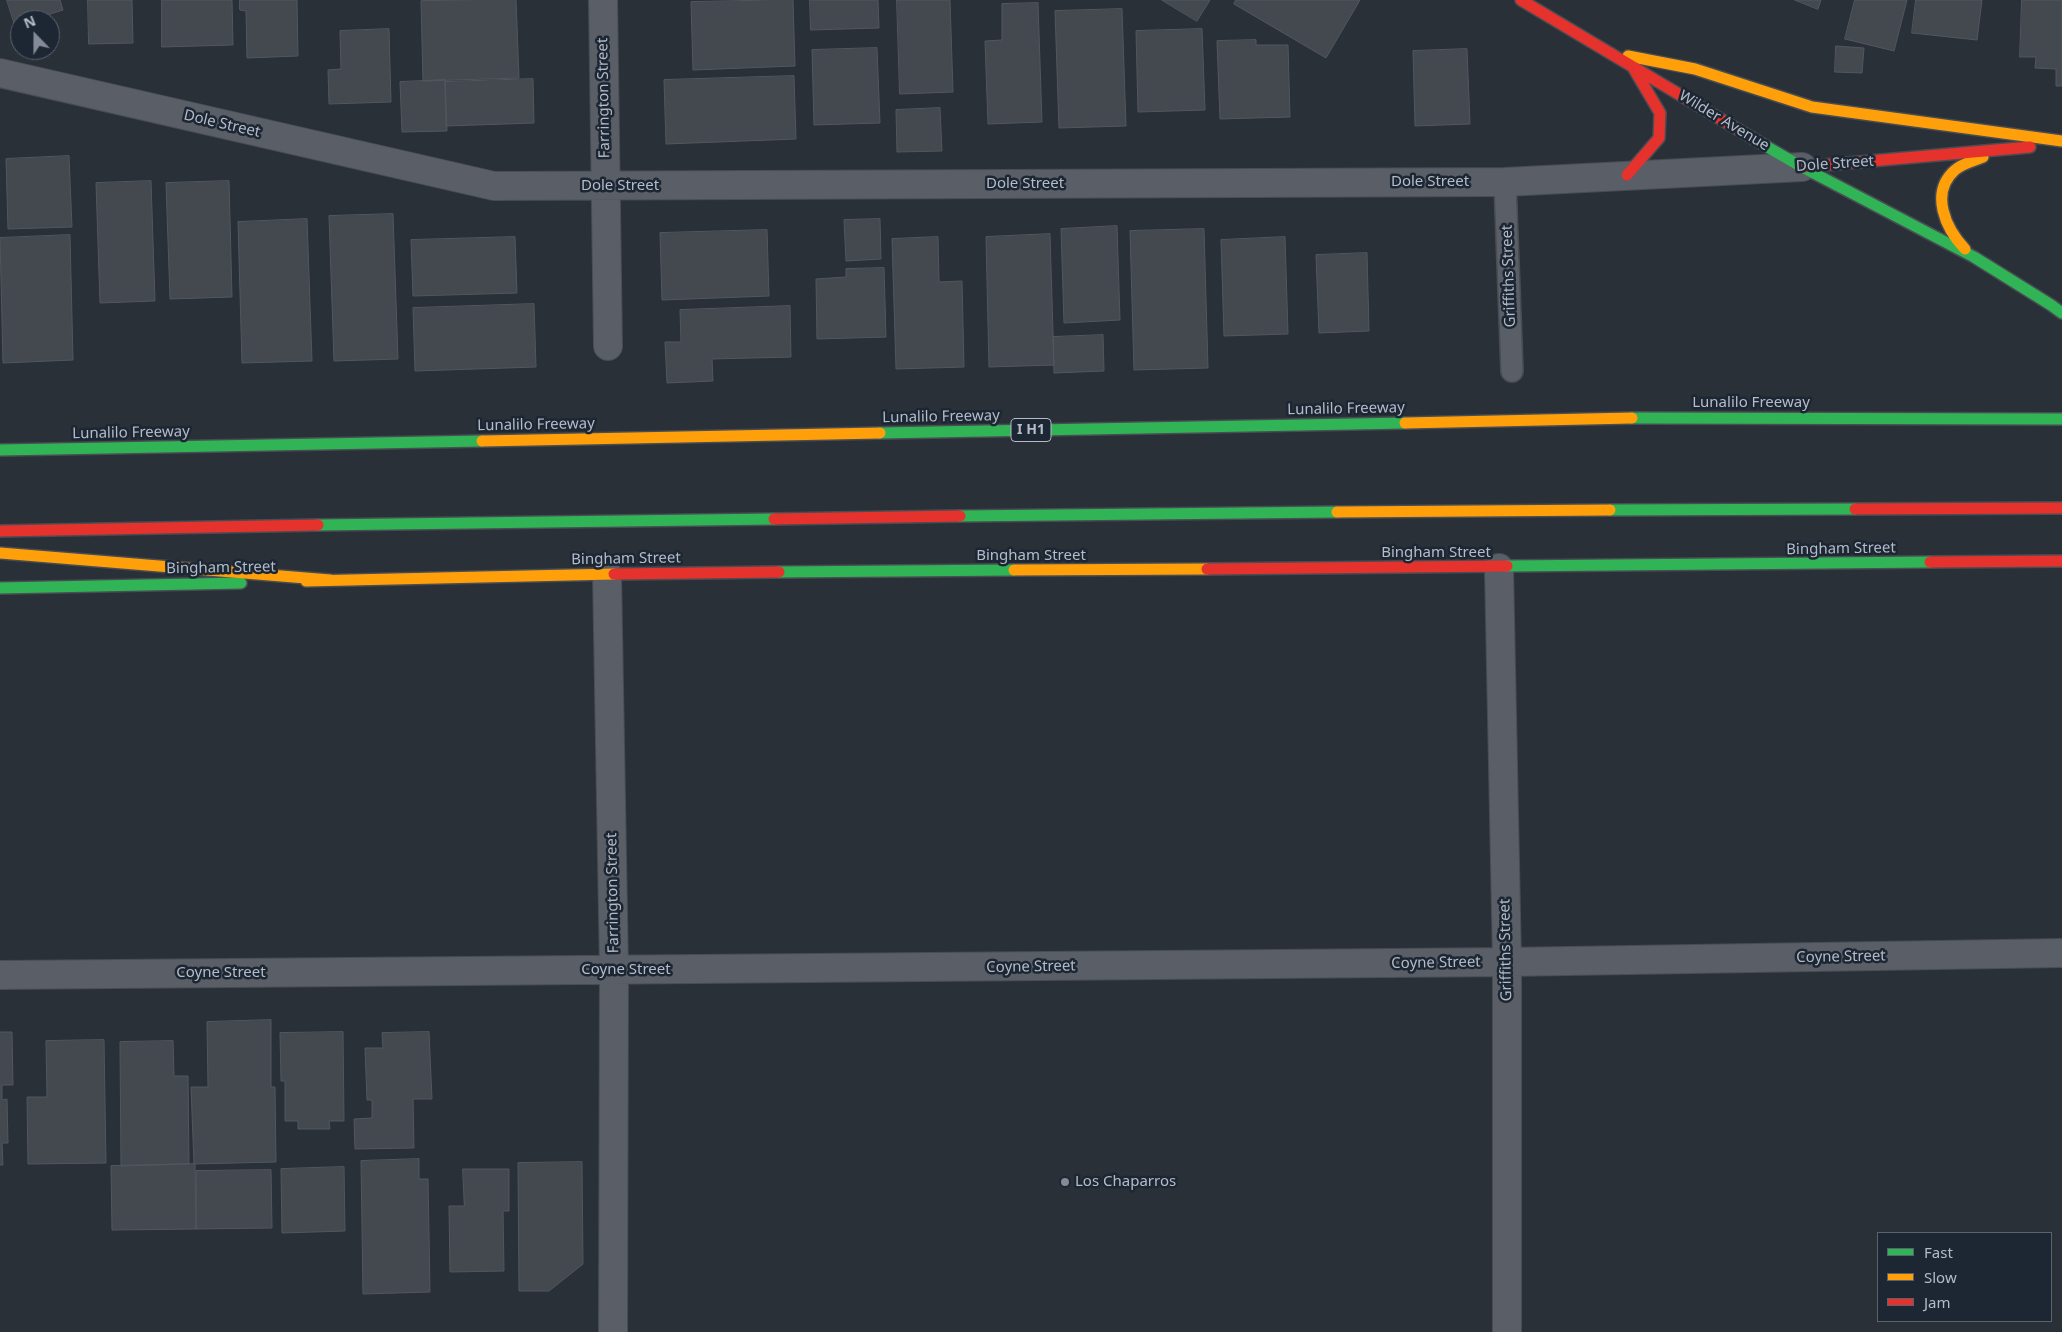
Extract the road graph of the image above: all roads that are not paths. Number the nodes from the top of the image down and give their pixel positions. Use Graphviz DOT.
graph roads {
  1 [pos="603,0"];
  2 [pos="1521,0"];
  3 [pos="1610,53"];
  4 [pos="1632,66"];
  5 [pos="0,73"];
  6 [pos="2062,142"];
  7 [pos="1993,152"];
  8 [pos="1802,167"];
  9 [pos="1627,176"];
  10 [pos="1505,182"];
  11 [pos="605,186"];
  12 [pos="1974,258"];
  13 [pos="2058,308"];
  14 [pos="608,346"];
  15 [pos="1512,371"];
  16 [pos="2062,419"];
  17 [pos="0,450"];
  18 [pos="2062,508"];
  19 [pos="0,532"];
  20 [pos="0,554"];
  21 [pos="2062,561"];
  22 [pos="1499,568"];
  23 [pos="607,574"];
  24 [pos="330,580"];
  25 [pos="0,588"];
  26 [pos="2062,953"];
  27 [pos="1507,962"];
  28 [pos="614,970"];
  29 [pos="0,974"];
  30 [pos="613,1332"];
  31 [pos="1507,1332"];
  1 -- 11 [label="street, Farrington Street"];
  2 -- 3 [label="main road, Wilder Avenue"];
  3 -- 4 [label="main road, Wilder Avenue"];
  3 -- 6 [label="main road"];
  4 -- 8 [label="main road, Wilder Avenue"];
  4 -- 9 [label="main road"];
  5 -- 11 [label="street, Dole Street"];
  6 -- 7 [label="main road, Dole Street"];
  7 -- 8 [label="main road, Dole Street"];
  7 -- 12 [label="main road"];
  8 -- 9 [label="street, Dole Street"];
  8 -- 12 [label="main road, Wilder Avenue"];
  9 -- 10 [label="street, Dole Street"];
  10 -- 11 [label="street, Dole Street"];
  10 -- 15 [label="lane, Griffiths Street"];
  11 -- 14 [label="street, Farrington Street"];
  12 -- 13 [label="main road, Wilder Avenue"];
  16 -- 17 [label="main road, Lunalilo Freeway / I H1"];
  18 -- 19 [label="main road"];
  20 -- 24 [label="main road"];
  21 -- 22 [label="main road, Bingham Street"];
  22 -- 23 [label="main road, Bingham Street"];
  22 -- 27 [label="street, Griffiths Street"];
  23 -- 24 [label="main road, Bingham Street"];
  23 -- 28 [label="street, Farrington Street"];
  24 -- 25 [label="main road, Bingham Street"];
  26 -- 27 [label="street, Coyne Street"];
  27 -- 28 [label="street, Coyne Street"];
  27 -- 31 [label="street, Griffiths Street"];
  28 -- 29 [label="street, Coyne Street"];
  28 -- 30 [label="street, Farrington Street"];
}
